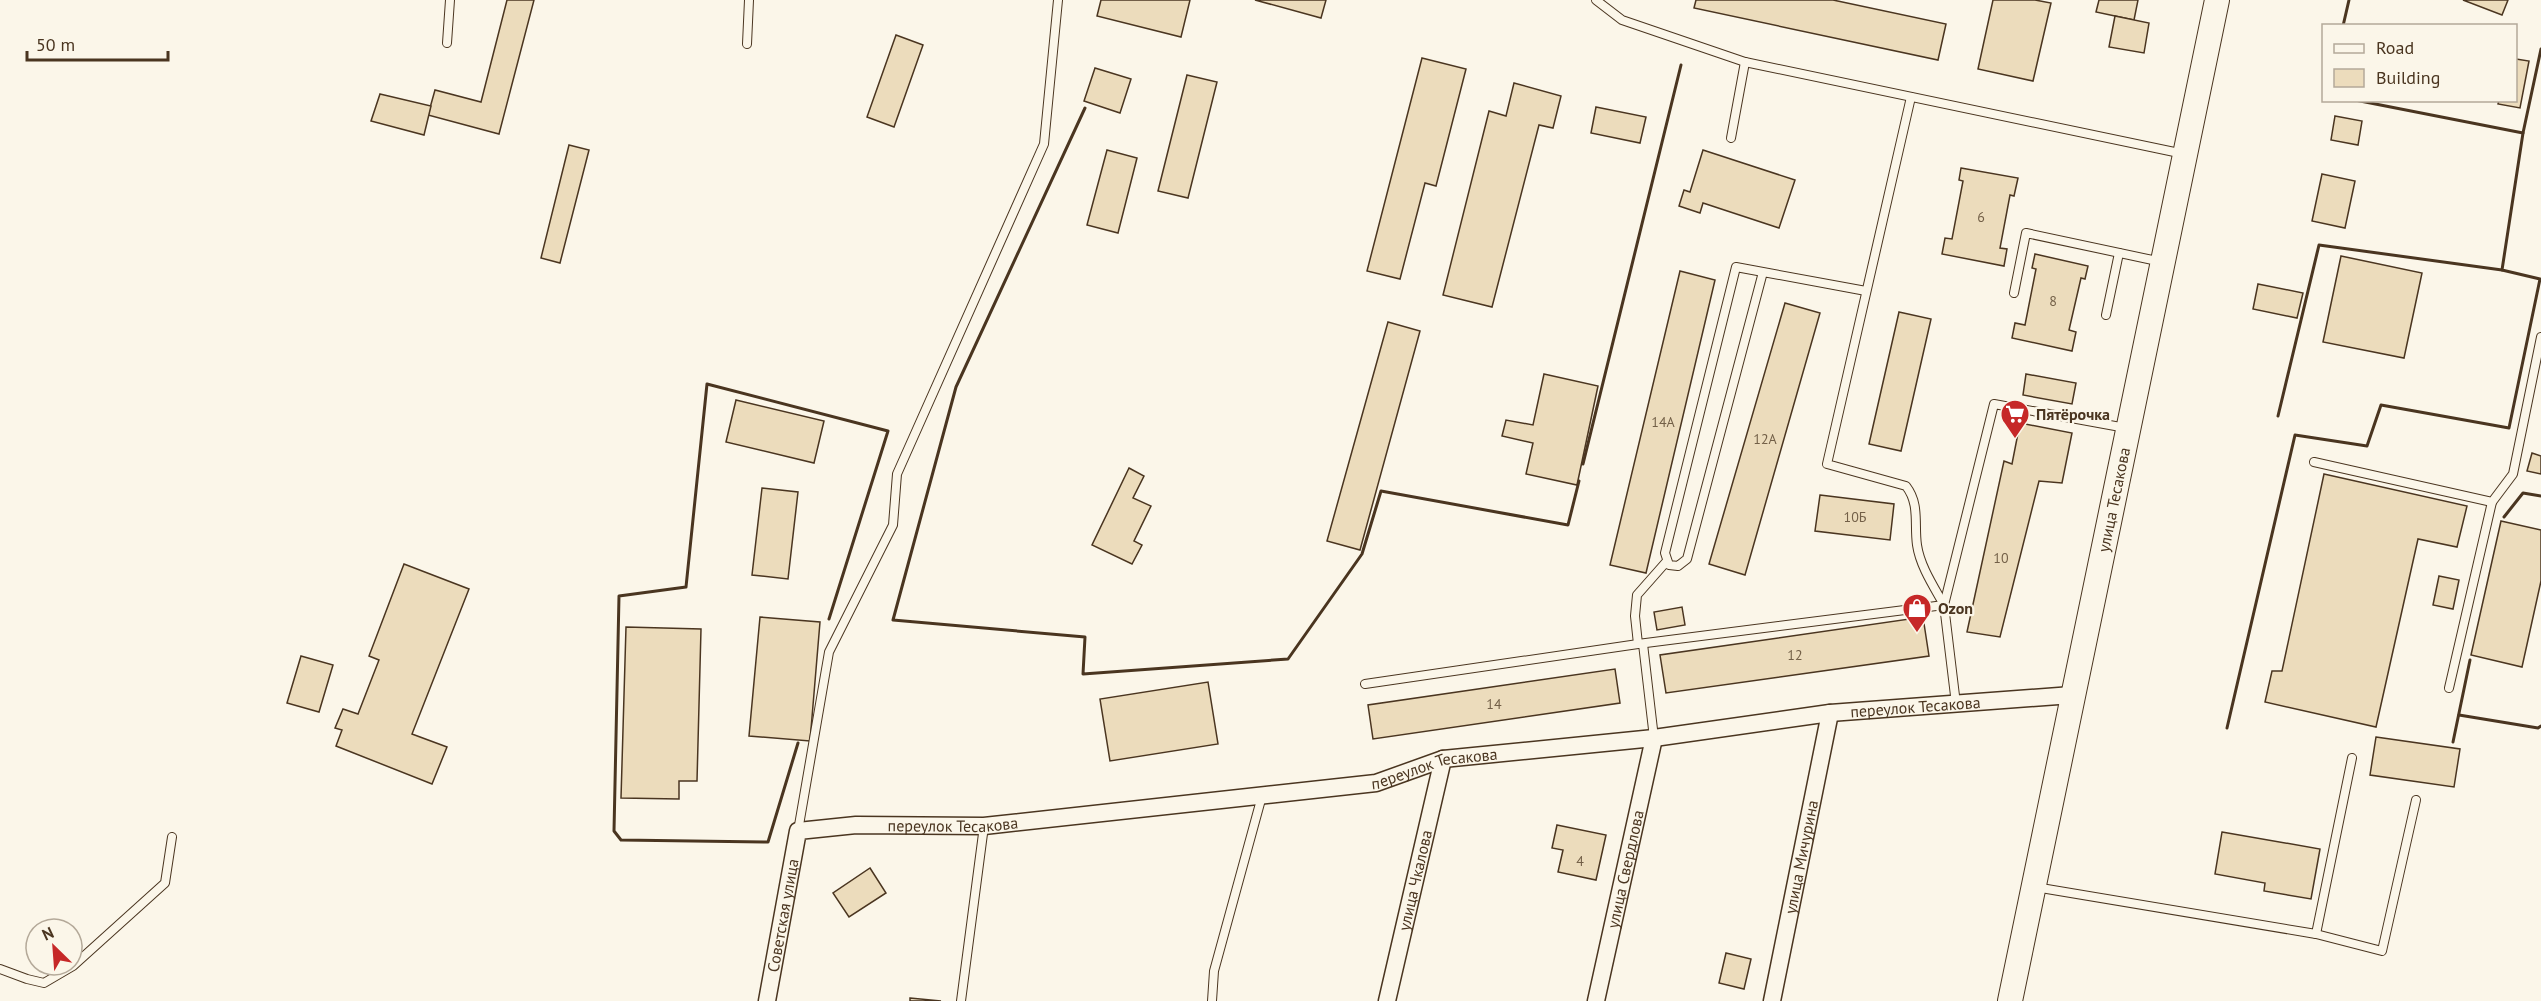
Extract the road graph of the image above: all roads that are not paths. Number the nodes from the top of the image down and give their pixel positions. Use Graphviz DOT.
graph roads {
  1 [pos="450,0"];
  2 [pos="749,0"];
  3 [pos="1058,0"];
  4 [pos="1596,0"];
  5 [pos="2217,0"];
  6 [pos="447,43"];
  7 [pos="747,44"];
  8 [pos="1745,62"];
  9 [pos="1911,97"];
  10 [pos="1731,138"];
  11 [pos="2185,154"];
  12 [pos="2119,253"];
  13 [pos="2163,262"];
  14 [pos="1763,272"];
  15 [pos="1866,291"];
  16 [pos="2014,293"];
  17 [pos="2106,315"];
  18 [pos="2541,340"];
  19 [pos="2128,428"];
  20 [pos="2314,462"];
  21 [pos="2492,502"];
  22 [pos="1667,561"];
  23 [pos="1944,605"];
  24 [pos="1641,644"];
  25 [pos="1365,684"];
  26 [pos="2449,688"];
  27 [pos="2072,695"];
  28 [pos="1956,704"];
  29 [pos="1830,713"];
  30 [pos="1654,738"];
  31 [pos="2352,758"];
  32 [pos="1443,759"];
  33 [pos="1262,796"];
  34 [pos="2416,800"];
  35 [pos="984,826"];
  36 [pos="798,831"];
  37 [pos="172,837"];
  38 [pos="2033,887"];
  39 [pos="2316,934"];
  40 [pos="0,969"];
  41 [pos="767,1001"];
  42 [pos="962,1001"];
  43 [pos="1212,1001"];
  44 [pos="1387,1001"];
  45 [pos="1596,1001"];
  46 [pos="1772,1001"];
  47 [pos="2010,1001"];
  1 -- 6 [label="lane"];
  2 -- 7 [label="lane"];
  3 -- 36 [label="lane"];
  4 -- 8 [label="lane"];
  5 -- 11 [label="main road, улица Тесакова"];
  8 -- 9 [label="lane"];
  8 -- 10 [label="lane"];
  9 -- 11 [label="lane"];
  9 -- 15 [label="lane"];
  11 -- 13 [label="main road, улица Тесакова"];
  12 -- 13 [label="lane"];
  12 -- 16 [label="lane"];
  12 -- 17 [label="lane"];
  13 -- 19 [label="main road, улица Тесакова"];
  14 -- 15 [label="lane"];
  14 -- 22 [label="lane"];
  14 -- 22 [label="lane"];
  15 -- 23 [label="lane"];
  18 -- 21 [label="lane"];
  19 -- 23 [label="lane"];
  19 -- 27 [label="main road, улица Тесакова"];
  20 -- 21 [label="lane"];
  21 -- 26 [label="lane"];
  22 -- 24 [label="lane"];
  23 -- 24 [label="lane"];
  23 -- 28 [label="lane"];
  24 -- 25 [label="lane"];
  24 -- 30 [label="lane"];
  27 -- 28 [label="street, переулок Тесакова"];
  27 -- 38 [label="main road, улица Тесакова"];
  28 -- 29 [label="street, переулок Тесакова"];
  29 -- 30 [label="street, переулок Тесакова"];
  29 -- 46 [label="street, улица Мичурина"];
  30 -- 32 [label="street, переулок Тесакова"];
  30 -- 45 [label="street, улица Свердлова"];
  31 -- 39 [label="lane"];
  32 -- 33 [label="street, переулок Тесакова"];
  32 -- 44 [label="street, улица Чкалова"];
  33 -- 35 [label="street, переулок Тесакова"];
  33 -- 43 [label="lane"];
  34 -- 39 [label="lane"];
  35 -- 36 [label="street, переулок Тесакова"];
  35 -- 42 [label="lane"];
  36 -- 41 [label="street, Советская улица"];
  37 -- 40 [label="lane"];
  38 -- 39 [label="lane"];
  38 -- 47 [label="main road, улица Тесакова"];
}
